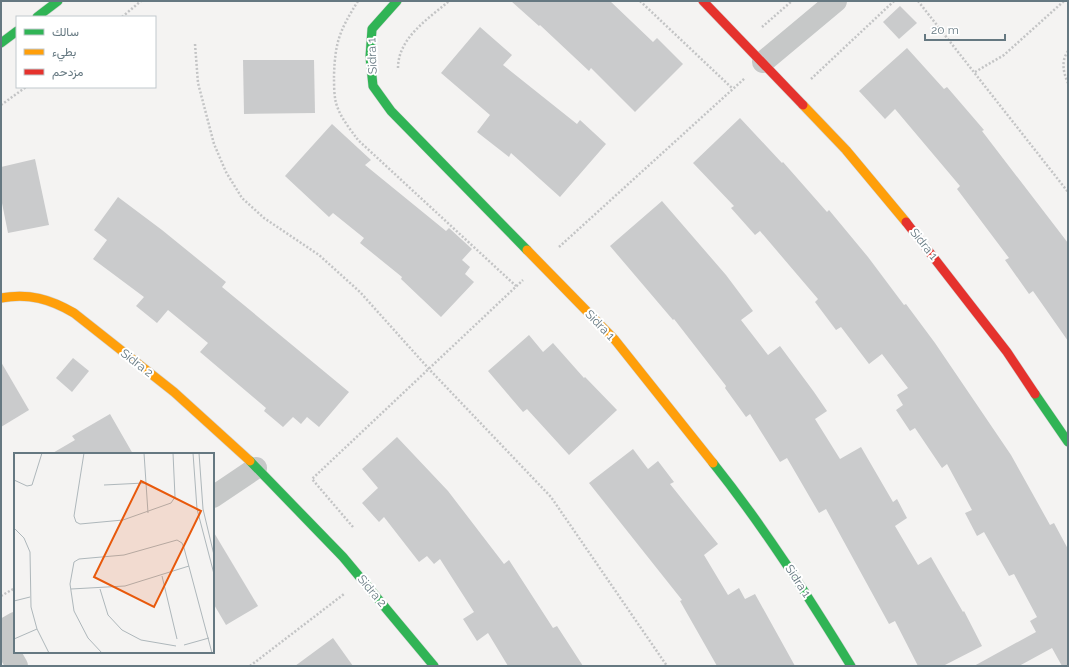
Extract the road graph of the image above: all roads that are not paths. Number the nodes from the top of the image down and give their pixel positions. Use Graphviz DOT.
graph roads {
  1 [pos="58,1"];
  2 [pos="397,1"];
  3 [pos="703,1"];
  4 [pos="836,1"];
  5 [pos="37,16"];
  6 [pos="16,32"];
  7 [pos="1,43"];
  8 [pos="763,62"];
  9 [pos="1,298"];
  10 [pos="1068,442"];
  11 [pos="256,468"];
  12 [pos="214,496"];
  13 [pos="14,624"];
  14 [pos="1,631"];
  15 [pos="1,638"];
  16 [pos="17,666"];
  17 [pos="434,666"];
  18 [pos="851,666"];
  1 -- 5 [label="street"];
  2 -- 18 [label="street, Sidra 1"];
  3 -- 8 [label="street, Sidra 1"];
  4 -- 8 [label="street"];
  6 -- 7 [label="street"];
  8 -- 10 [label="street, Sidra 1"];
  9 -- 11 [label="street, Sidra 2"];
  11 -- 12 [label="street"];
  11 -- 17 [label="street, Sidra 2"];
  13 -- 14 [label="street"];
  15 -- 16 [label="street"];
}
